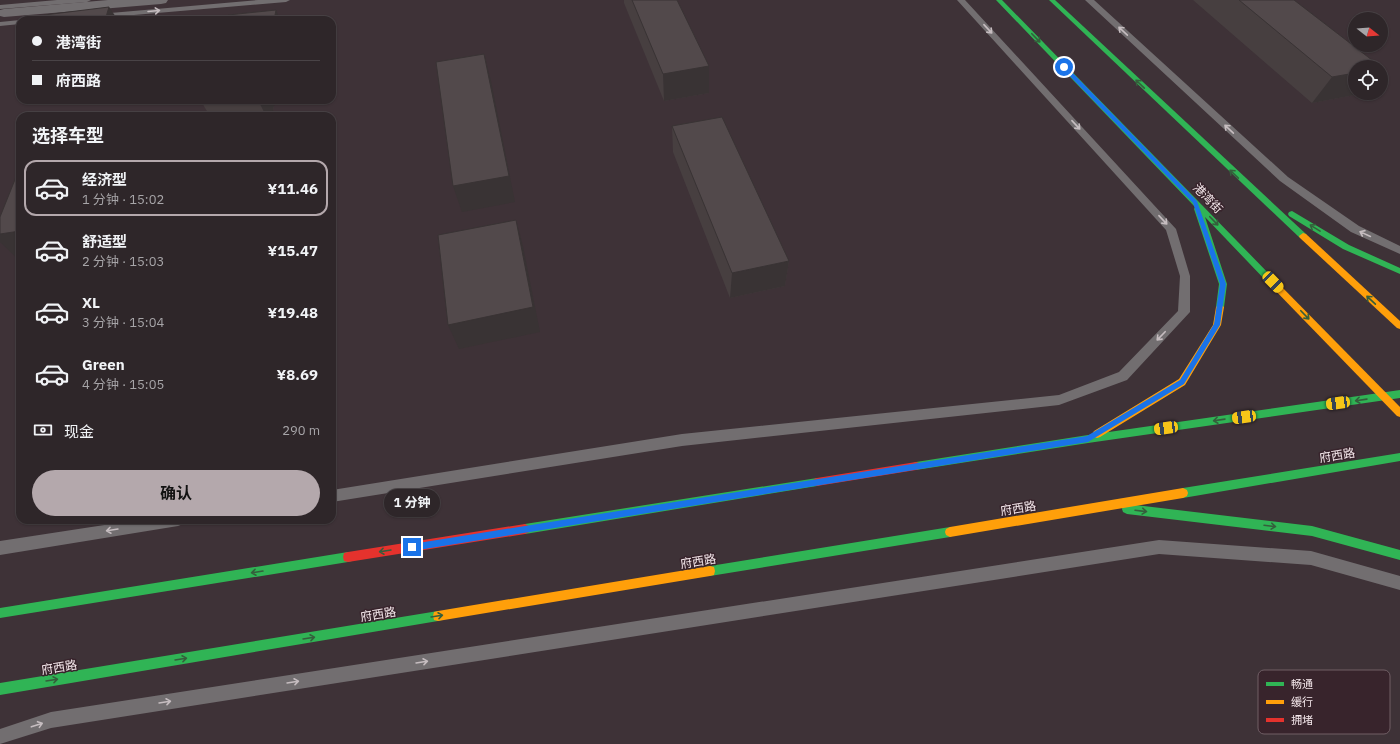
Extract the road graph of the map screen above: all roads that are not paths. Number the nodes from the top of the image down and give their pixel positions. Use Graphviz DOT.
graph roads {
  1 [pos="87,0"];
  2 [pos="161,0"];
  3 [pos="286,0"];
  4 [pos="961,0"];
  5 [pos="998,0"];
  6 [pos="1089,0"];
  7 [pos="1054,1"];
  8 [pos="1,14"];
  9 [pos="92,16"];
  10 [pos="16,20"];
  11 [pos="1248,186"];
  12 [pos="1195,202"];
  13 [pos="1400,250"];
  14 [pos="1400,271"];
  15 [pos="1400,326"];
  16 [pos="1400,394"];
  17 [pos="1384,396"];
  18 [pos="1400,413"];
  19 [pos="1088,439"];
  20 [pos="1400,457"];
  21 [pos="336,495"];
  22 [pos="1102,506"];
  23 [pos="153,524"];
  24 [pos="0,548"];
  25 [pos="1400,555"];
  26 [pos="1400,583"];
  27 [pos="0,607"];
  28 [pos="19,610"];
  29 [pos="0,613"];
  30 [pos="0,689"];
  31 [pos="0,736"];
  1 -- 8 [label="lane"];
  2 -- 8 [label="street"];
  9 -- 3 [label="lane, one-way"];
  4 -- 21 [label="lane, one-way"];
  5 -- 12 [label="street, 港湾街, one-way"];
  13 -- 6 [label="lane, one-way"];
  11 -- 7 [label="street, one-way"];
  8 -- 10 [label="lane"];
  14 -- 11 [label="street, one-way"];
  15 -- 11 [label="street, one-way"];
  12 -- 17 [label="street, 港湾街, one-way"];
  12 -- 19 [label="street"];
  16 -- 17 [label="street"];
  17 -- 18 [label="street, 港湾街"];
  17 -- 19 [label="street, one-way"];
  19 -- 28 [label="street, one-way"];
  20 -- 22 [label="street, 府西路"];
  22 -- 25 [label="street, one-way"];
  30 -- 22 [label="street, 府西路, one-way"];
  23 -- 24 [label="lane, one-way"];
  31 -- 26 [label="lane, one-way"];
  27 -- 28 [label="street"];
  28 -- 29 [label="street"];
}
